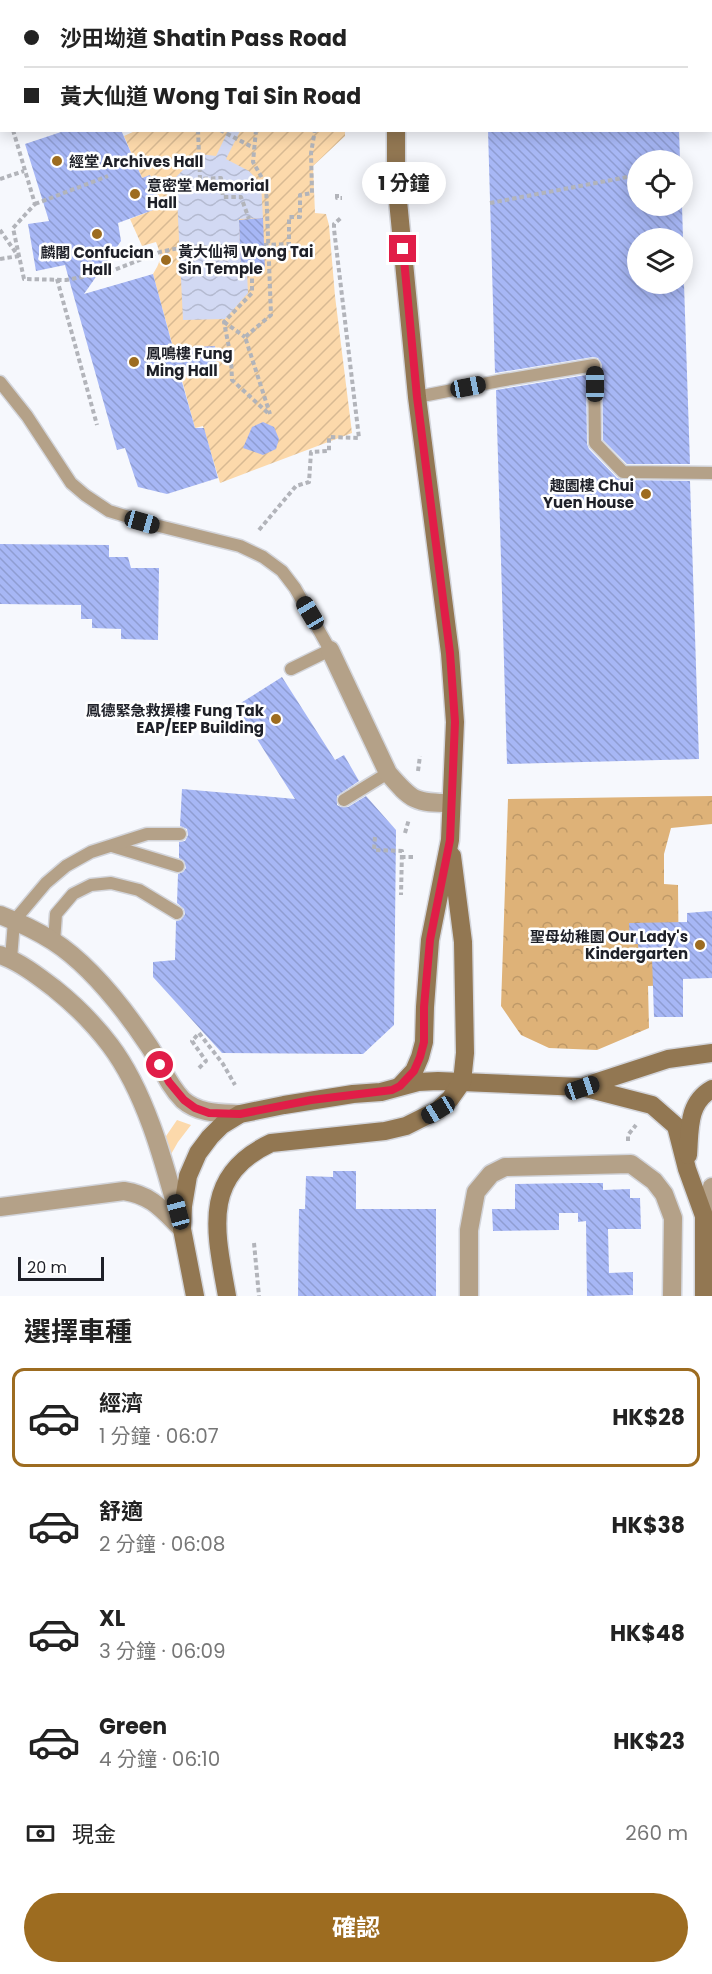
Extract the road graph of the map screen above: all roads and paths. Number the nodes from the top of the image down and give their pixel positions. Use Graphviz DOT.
graph roads {
  1 [pos="14,132"];
  2 [pos="198,132"];
  3 [pos="223,132"];
  4 [pos="256,132"];
  5 [pos="315,132"];
  6 [pos="396,132"];
  7 [pos="254,148"];
  8 [pos="24,171"];
  9 [pos="108,176"];
  10 [pos="627,178"];
  11 [pos="0,179"];
  12 [pos="337,194"];
  13 [pos="342,198"];
  14 [pos="490,203"];
  15 [pos="35,204"];
  16 [pos="342,217"];
  17 [pos="249,219"];
  18 [pos="0,230"];
  19 [pos="266,245"];
  20 [pos="240,246"];
  21 [pos="19,256"];
  22 [pos="0,259"];
  23 [pos="252,271"];
  24 [pos="57,279"];
  25 [pos="224,322"];
  26 [pos="245,337"];
  27 [pos="231,358"];
  28 [pos="216,359"];
  29 [pos="0,382"];
  30 [pos="417,397"];
  31 [pos="97,425"];
  32 [pos="712,473"];
  33 [pos="259,530"];
  34 [pos="330,650"];
  35 [pos="291,669"];
  36 [pos="388,773"];
  37 [pos="344,800"];
  38 [pos="451,803"];
  39 [pos="180,834"];
  40 [pos="375,837"];
  41 [pos="450,840"];
  42 [pos="112,846"];
  43 [pos="401,857"];
  44 [pos="413,857"];
  45 [pos="178,867"];
  46 [pos="401,895"];
  47 [pos="177,913"];
  48 [pos="7,918"];
  49 [pos="54,942"];
  50 [pos="6,957"];
  51 [pos="712,1053"];
  52 [pos="199,1068"];
  53 [pos="462,1082"];
  54 [pos="235,1085"];
  55 [pos="400,1086"];
  56 [pos="582,1088"];
  57 [pos="712,1089"];
  58 [pos="240,1114"];
  59 [pos="687,1169"];
  60 [pos="712,1187"];
  61 [pos="0,1207"];
  62 [pos="704,1215"];
  63 [pos="182,1229"];
  64 [pos="254,1243"];
  65 [pos="195,1296"];
  66 [pos="227,1296"];
  67 [pos="259,1296"];
  68 [pos="469,1296"];
  69 [pos="672,1296"];
  70 [pos="704,1296"];
  1 -- 8 [label="path"];
  2 -- 17 [label="path"];
  3 -- 7 [label="path"];
  4 -- 7 [label="path"];
  5 -- 19 [label="path"];
  6 -- 30 [label="main road"];
  7 -- 19 [label="path"];
  8 -- 11 [label="path"];
  8 -- 15 [label="path"];
  9 -- 15 [label="path"];
  10 -- 14 [label="path"];
  12 -- 13 [label="path"];
  15 -- 21 [label="path"];
  16 -- 33 [label="path"];
  18 -- 21 [label="path"];
  19 -- 26 [label="path"];
  20 -- 24 [label="path"];
  21 -- 22 [label="path"];
  21 -- 24 [label="path"];
  23 -- 25 [label="path"];
  24 -- 31 [label="path"];
  25 -- 26 [label="path"];
  25 -- 27 [label="path"];
  26 -- 27 [label="path"];
  27 -- 28 [label="path"];
  29 -- 34 [label="lane"];
  30 -- 32 [label="lane"];
  30 -- 38 [label="main road"];
  34 -- 35 [label="lane"];
  34 -- 36 [label="street"];
  36 -- 37 [label="lane"];
  36 -- 38 [label="street"];
  38 -- 41 [label="main road"];
  39 -- 42 [label="lane"];
  40 -- 43 [label="path"];
  41 -- 53 [label="main road"];
  41 -- 55 [label="main road"];
  42 -- 45 [label="lane"];
  42 -- 48 [label="lane"];
  43 -- 44 [label="path"];
  43 -- 46 [label="path"];
  47 -- 49 [label="lane"];
  48 -- 49 [label="street"];
  48 -- 50 [label="lane"];
  49 -- 58 [label="street"];
  50 -- 63 [label="street"];
  51 -- 56 [label="main road"];
  52 -- 54 [label="path"];
  53 -- 55 [label="main road"];
  53 -- 56 [label="main road"];
  53 -- 66 [label="main road"];
  55 -- 58 [label="main road"];
  56 -- 59 [label="main road"];
  57 -- 59 [label="main road"];
  58 -- 63 [label="main road"];
  59 -- 62 [label="main road"];
  60 -- 62 [label="street"];
  61 -- 63 [label="street"];
  62 -- 70 [label="main road"];
  63 -- 65 [label="main road"];
  64 -- 67 [label="path"];
  68 -- 69 [label="street"];
}
